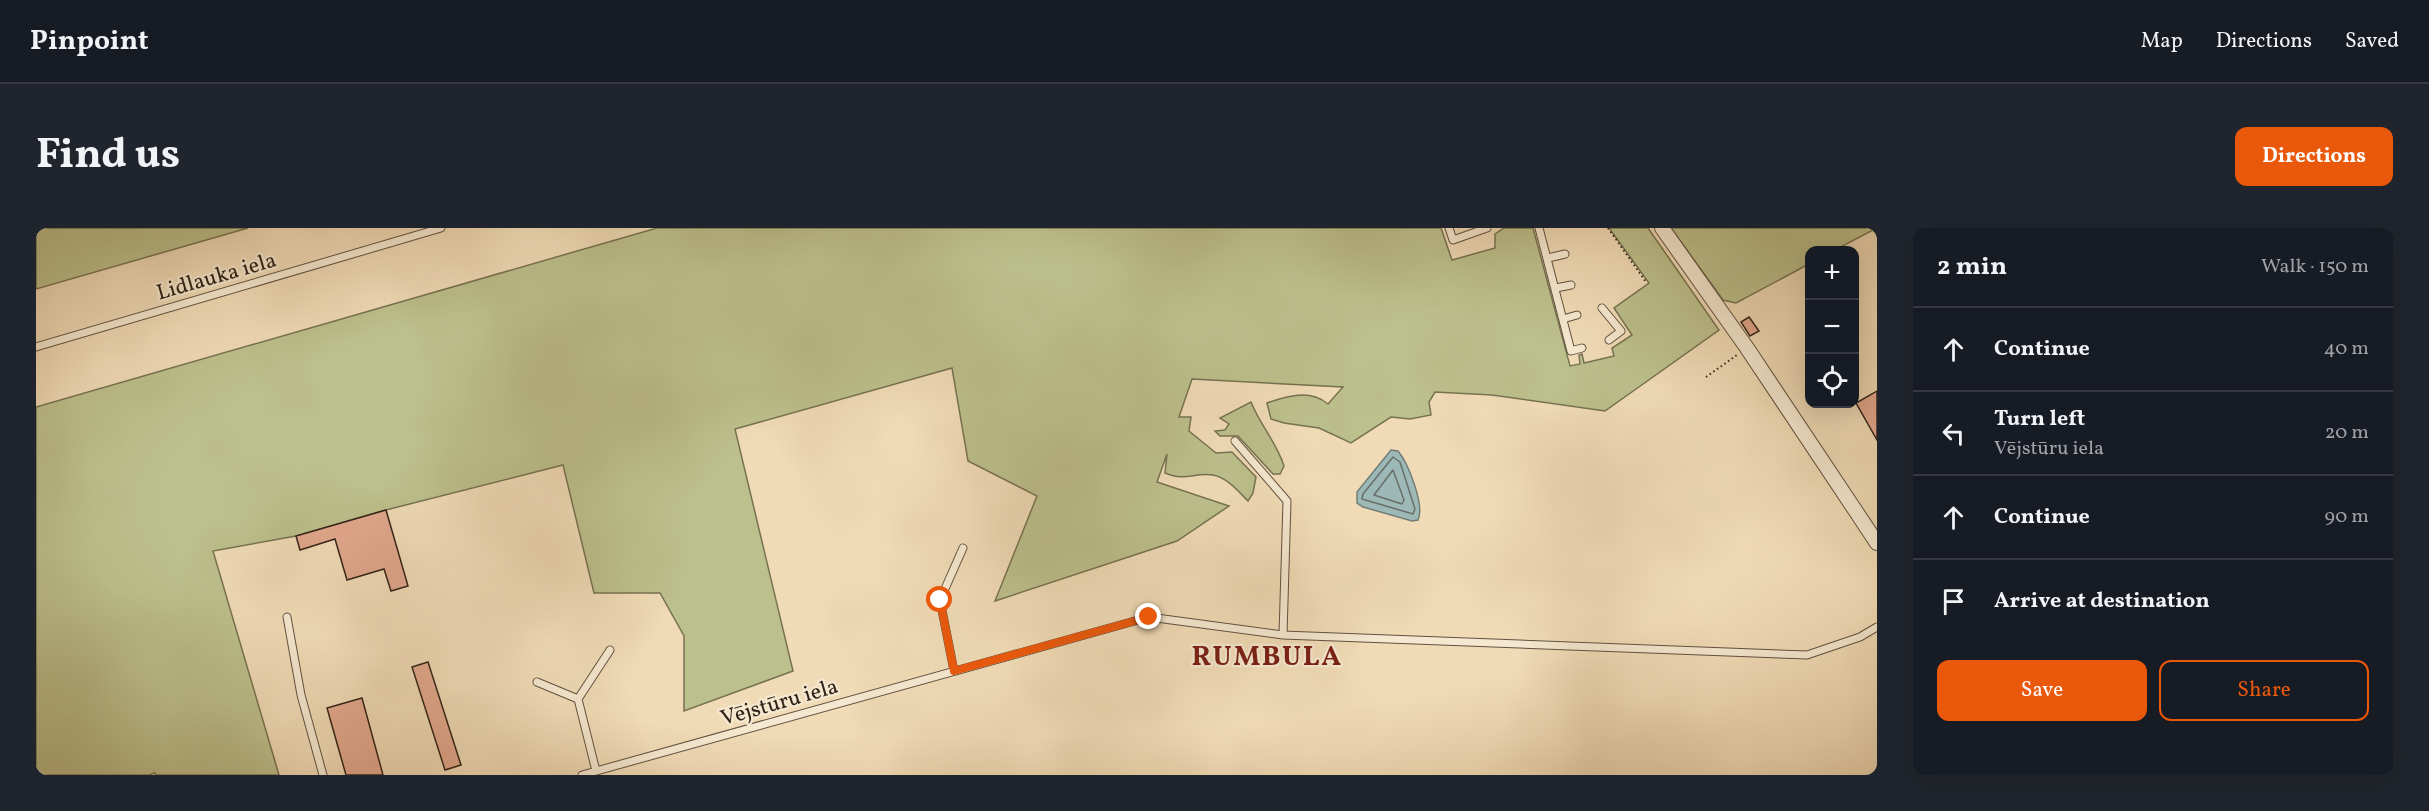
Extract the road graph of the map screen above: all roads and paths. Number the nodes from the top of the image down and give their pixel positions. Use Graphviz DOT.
graph roads {
  1 [pos="441,228"];
  2 [pos="1449,228"];
  3 [pos="1486,228"];
  4 [pos="1608,228"];
  5 [pos="1662,228"];
  6 [pos="1541,229"];
  7 [pos="1565,254"];
  8 [pos="1548,258"];
  9 [pos="1646,282"];
  10 [pos="1571,285"];
  11 [pos="1556,288"];
  12 [pos="1602,308"];
  13 [pos="1577,315"];
  14 [pos="1563,319"];
  15 [pos="1609,340"];
  16 [pos="36,347"];
  17 [pos="1582,348"];
  18 [pos="1747,348"];
  19 [pos="1706,377"];
  20 [pos="1235,441"];
  21 [pos="1877,543"];
  22 [pos="963,548"];
  23 [pos="287,617"];
  24 [pos="1877,627"];
  25 [pos="1283,635"];
  26 [pos="610,650"];
  27 [pos="954,671"];
  28 [pos="537,682"];
  29 [pos="578,699"];
  30 [pos="596,771"];
  31 [pos="323,775"];
  32 [pos="582,775"];
  1 -- 16 [label="lane, Lidlauka iela"];
  2 -- 3 [label="lane"];
  4 -- 9 [label="path"];
  5 -- 18 [label="street"];
  6 -- 8 [label="lane"];
  7 -- 8 [label="lane"];
  8 -- 11 [label="lane"];
  10 -- 11 [label="lane"];
  11 -- 14 [label="lane"];
  12 -- 15 [label="lane"];
  13 -- 14 [label="lane"];
  14 -- 17 [label="lane"];
  18 -- 19 [label="path"];
  18 -- 21 [label="street"];
  20 -- 25 [label="lane"];
  22 -- 27 [label="lane"];
  23 -- 31 [label="lane"];
  24 -- 25 [label="lane, Vējstūru iela"];
  25 -- 27 [label="lane, Vējstūru iela"];
  26 -- 29 [label="lane"];
  27 -- 30 [label="lane, Vējstūru iela"];
  28 -- 29 [label="lane"];
  29 -- 30 [label="lane"];
  30 -- 32 [label="lane, Vējstūru iela"];
}
